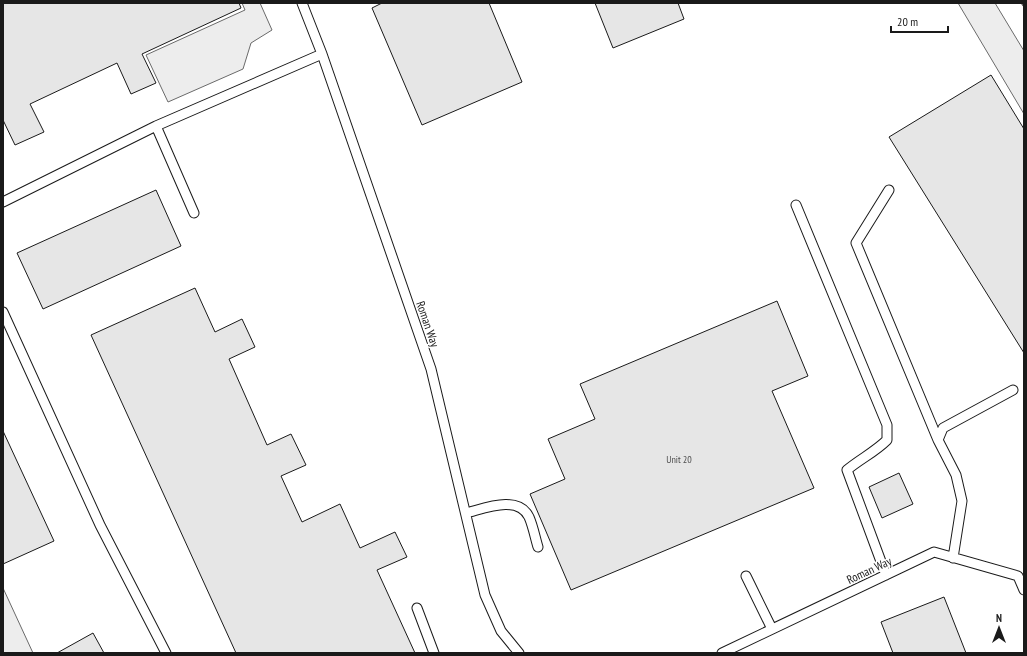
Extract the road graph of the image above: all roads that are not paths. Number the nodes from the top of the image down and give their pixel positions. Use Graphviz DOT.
graph roads {
  1 [pos="302,3"];
  2 [pos="322,54"];
  3 [pos="156,126"];
  4 [pos="889,190"];
  5 [pos="3,202"];
  6 [pos="796,205"];
  7 [pos="194,212"];
  8 [pos="3,312"];
  9 [pos="1013,390"];
  10 [pos="938,440"];
  11 [pos="466,513"];
  12 [pos="538,547"];
  13 [pos="954,558"];
  14 [pos="886,575"];
  15 [pos="746,576"];
  16 [pos="1024,590"];
  17 [pos="417,608"];
  18 [pos="772,629"];
  19 [pos="166,653"];
  20 [pos="434,653"];
  21 [pos="519,653"];
  22 [pos="722,653"];
  1 -- 2 [label="lane, Roman Way"];
  2 -- 3 [label="lane"];
  2 -- 11 [label="lane, Roman Way"];
  3 -- 5 [label="lane"];
  3 -- 7 [label="lane"];
  4 -- 10 [label="lane"];
  6 -- 14 [label="lane"];
  8 -- 19 [label="lane"];
  9 -- 10 [label="lane"];
  10 -- 13 [label="lane"];
  11 -- 12 [label="lane"];
  11 -- 21 [label="lane, Roman Way"];
  13 -- 14 [label="lane, Roman Way"];
  13 -- 16 [label="lane, Roman Way"];
  14 -- 18 [label="lane, Roman Way"];
  15 -- 18 [label="lane"];
  17 -- 20 [label="lane"];
  18 -- 22 [label="lane, Roman Way"];
}
